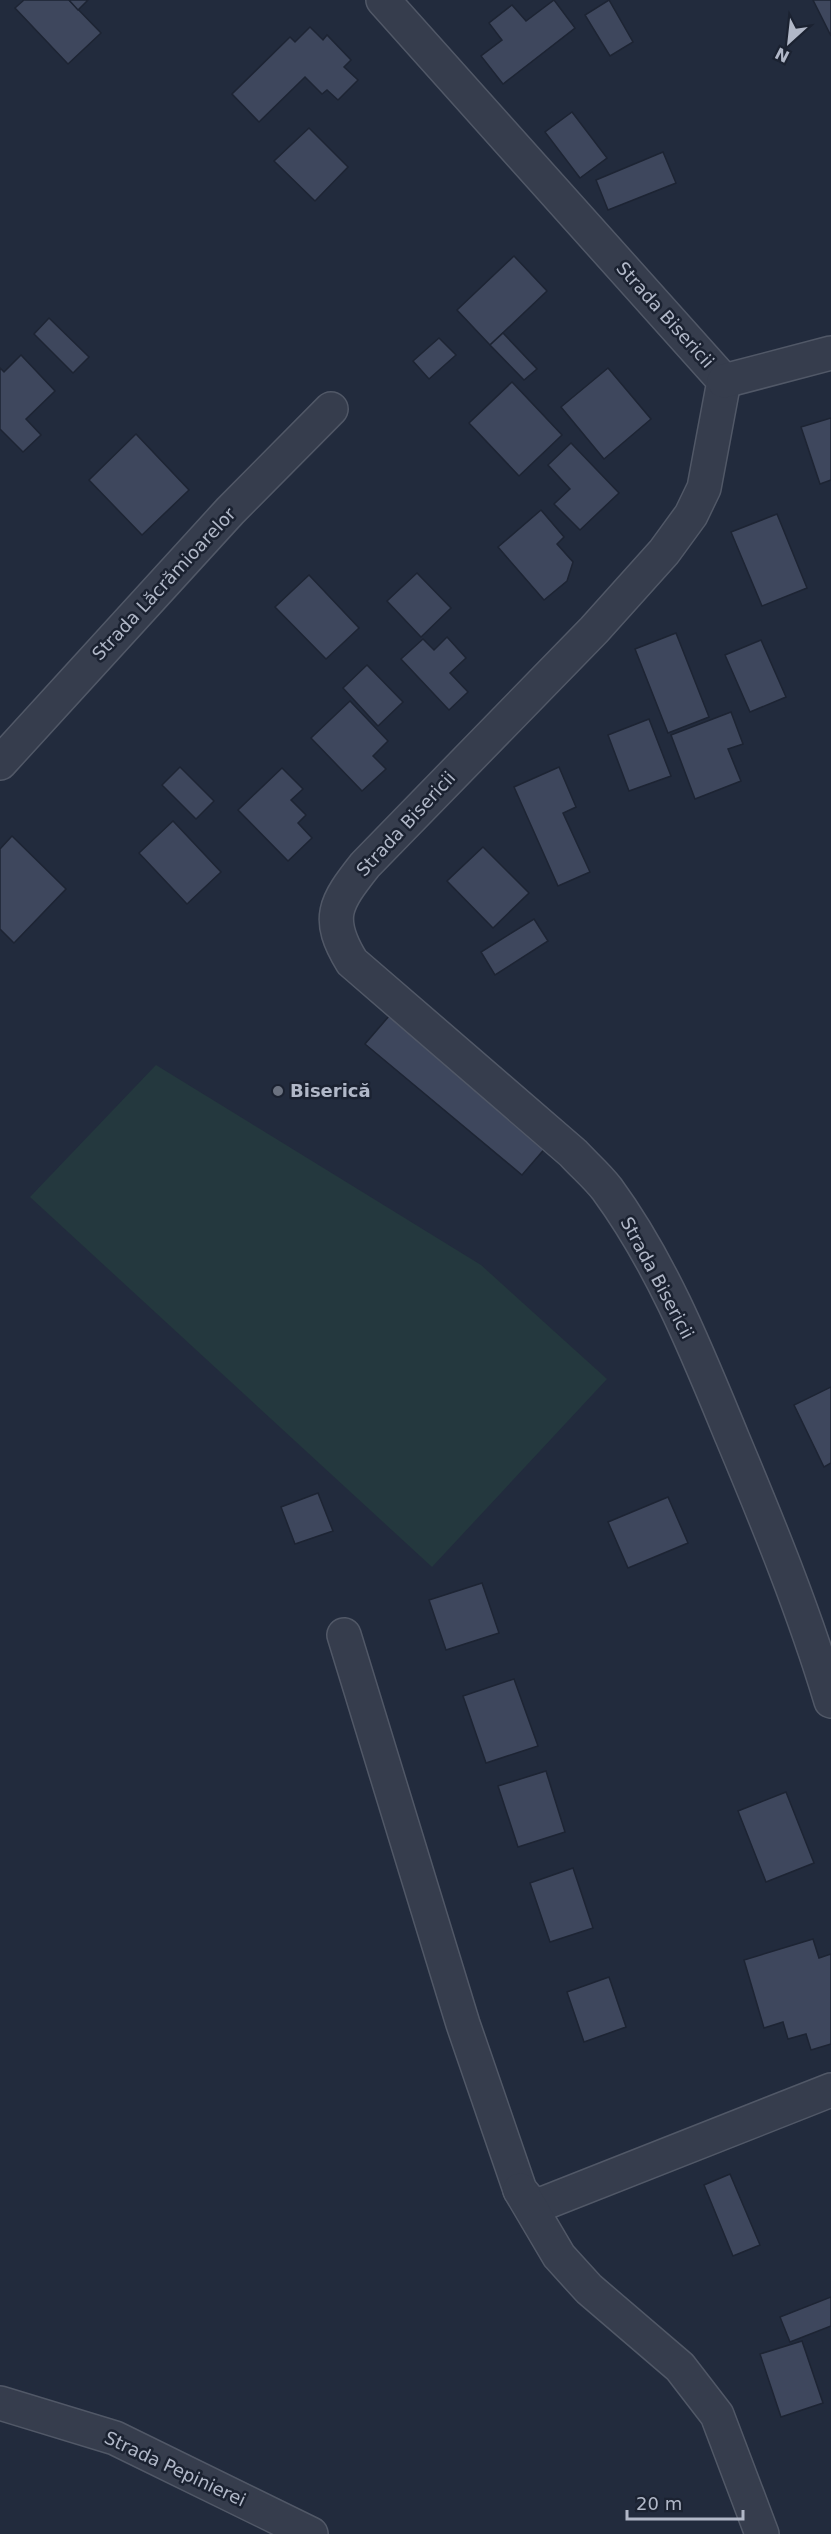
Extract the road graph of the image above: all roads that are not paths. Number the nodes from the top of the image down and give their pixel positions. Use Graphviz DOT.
graph roads {
  1 [pos="393,2"];
  2 [pos="831,353"];
  3 [pos="724,381"];
  4 [pos="331,409"];
  5 [pos="0,763"];
  6 [pos="344,1635"];
  7 [pos="831,1701"];
  8 [pos="831,2090"];
  9 [pos="520,2190"];
  10 [pos="0,2403"];
  11 [pos="311,2534"];
  12 [pos="762,2534"];
  1 -- 3 [label="street, Strada Bisericii"];
  2 -- 3 [label="street"];
  3 -- 7 [label="street, Strada Bisericii"];
  4 -- 5 [label="street, Strada Lăcrămioarelor"];
  6 -- 9 [label="street"];
  8 -- 9 [label="street"];
  9 -- 12 [label="street"];
  10 -- 11 [label="street, Strada Pepinierei"];
}
